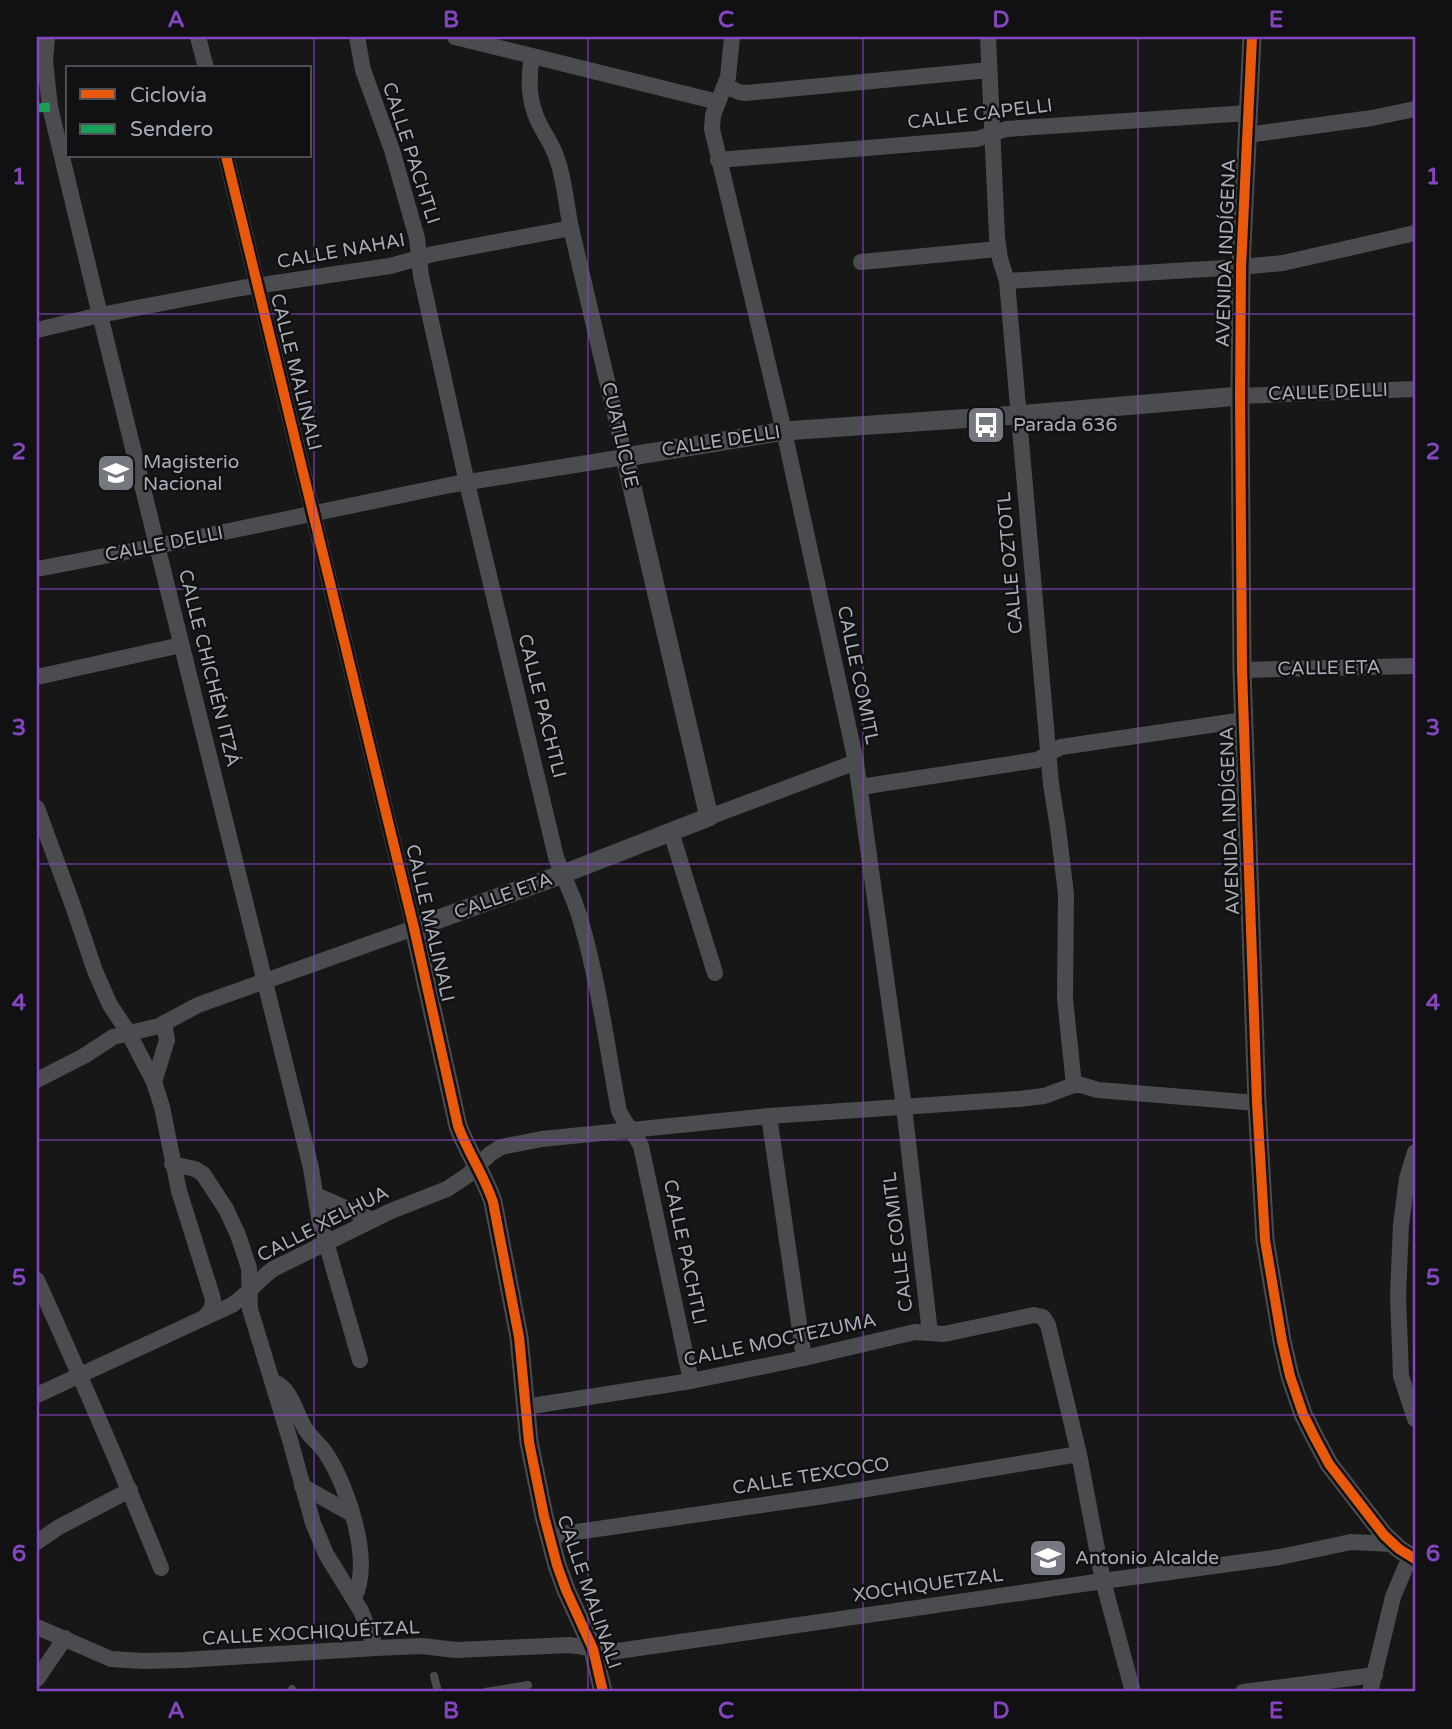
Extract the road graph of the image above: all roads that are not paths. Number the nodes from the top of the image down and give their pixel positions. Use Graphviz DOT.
graph roads {
  1 [pos="47,37"];
  2 [pos="198,37"];
  3 [pos="356,37"];
  4 [pos="456,37"];
  5 [pos="732,37"];
  6 [pos="988,37"];
  7 [pos="1252,37"];
  8 [pos="533,57"];
  9 [pos="205,66"];
  10 [pos="989,70"];
  11 [pos="726,86"];
  12 [pos="718,102"];
  13 [pos="1415,109"];
  14 [pos="1248,113"];
  15 [pos="992,134"];
  16 [pos="1247,135"];
  17 [pos="226,158"];
  18 [pos="718,160"];
  19 [pos="571,228"];
  20 [pos="1415,233"];
  21 [pos="998,249"];
  22 [pos="418,258"];
  23 [pos="860,262"];
  24 [pos="1241,267"];
  25 [pos="1007,281"];
  26 [pos="257,287"];
  27 [pos="100,315"];
  28 [pos="37,330"];
  29 [pos="1415,389"];
  30 [pos="1240,396"];
  31 [pos="1017,415"];
  32 [pos="784,431"];
  33 [pos="625,457"];
  34 [pos="467,484"];
  35 [pos="313,513"];
  36 [pos="157,546"];
  37 [pos="37,569"];
  38 [pos="181,645"];
  39 [pos="1415,666"];
  40 [pos="1242,670"];
  41 [pos="37,677"];
  42 [pos="1244,720"];
  43 [pos="1049,754"];
  44 [pos="856,762"];
  45 [pos="860,787"];
  46 [pos="37,808"];
  47 [pos="709,817"];
  48 [pos="671,832"];
  49 [pos="563,874"];
  50 [pos="414,928"];
  51 [pos="715,973"];
  52 [pos="265,982"];
  53 [pos="164,1023"];
  54 [pos="128,1032"];
  55 [pos="37,1080"];
  56 [pos="154,1082"];
  57 [pos="1074,1085"];
  58 [pos="1257,1103"];
  59 [pos="904,1107"];
  60 [pos="769,1116"];
  61 [pos="631,1130"];
  62 [pos="1415,1152"];
  63 [pos="172,1164"];
  64 [pos="478,1166"];
  65 [pos="316,1195"];
  66 [pos="373,1220"];
  67 [pos="327,1242"];
  68 [pos="37,1280"];
  69 [pos="250,1291"];
  70 [pos="205,1317"];
  71 [pos="930,1332"];
  72 [pos="804,1357"];
  73 [pos="360,1360"];
  74 [pos="80,1374"];
  75 [pos="691,1381"];
  76 [pos="272,1382"];
  77 [pos="37,1395"];
  78 [pos="525,1407"];
  79 [pos="1415,1419"];
  80 [pos="1079,1454"];
  81 [pos="302,1486"];
  82 [pos="130,1490"];
  83 [pos="352,1514"];
  84 [pos="549,1536"];
  85 [pos="37,1542"];
  86 [pos="1393,1544"];
  87 [pos="1414,1557"];
  88 [pos="161,1568"];
  89 [pos="1104,1581"];
  90 [pos="354,1598"];
  91 [pos="37,1627"];
  92 [pos="65,1638"];
  93 [pos="376,1648"];
  94 [pos="593,1649"];
  95 [pos="1375,1675"];
  96 [pos="435,1676"];
  97 [pos="37,1679"];
  98 [pos="528,1685"];
  99 [pos="600,1690"];
  100 [pos="438,1692"];
  101 [pos="485,1692"];
  102 [pos="1133,1692"];
  103 [pos="1243,1692"];
  104 [pos="1370,1692"];
  1 -- 27 [label="street, CALLE CHICHÉN ITZÁ"];
  2 -- 9 [label="street"];
  3 -- 22 [label="street, CALLE PACHTLI"];
  4 -- 8 [label="street"];
  5 -- 11 [label="street, CALLE COMITL"];
  6 -- 10 [label="street, CALLE OZTOTL"];
  7 -- 14 [label="street, AVENIDA INDÍGENA"];
  8 -- 12 [label="street"];
  8 -- 19 [label="street, CUATLICUE"];
  10 -- 11 [label="street"];
  10 -- 15 [label="street, CALLE OZTOTL"];
  11 -- 12 [label="street, CALLE COMITL"];
  12 -- 18 [label="street, CALLE COMITL"];
  13 -- 16 [label="street"];
  14 -- 15 [label="street, CALLE CAPELLI"];
  14 -- 16 [label="street, AVENIDA INDÍGENA"];
  15 -- 18 [label="street, CALLE CAPELLI"];
  15 -- 21 [label="street, CALLE OZTOTL"];
  16 -- 24 [label="street, AVENIDA INDÍGENA"];
  17 -- 26 [label="street, CALLE MALINALI"];
  18 -- 32 [label="street, CALLE COMITL"];
  19 -- 22 [label="street, CALLE NAHAI"];
  19 -- 33 [label="street, CUATLICUE"];
  20 -- 24 [label="street"];
  21 -- 23 [label="street"];
  21 -- 25 [label="street, CALLE OZTOTL"];
  22 -- 26 [label="street, CALLE NAHAI"];
  22 -- 34 [label="street, CALLE PACHTLI"];
  24 -- 25 [label="street"];
  24 -- 30 [label="street, AVENIDA INDÍGENA"];
  25 -- 31 [label="street, CALLE OZTOTL"];
  26 -- 27 [label="street, CALLE NAHAI"];
  26 -- 35 [label="street, CALLE MALINALI"];
  27 -- 28 [label="street, CALLE NAHAI"];
  27 -- 36 [label="street, CALLE CHICHÉN ITZÁ"];
  29 -- 30 [label="street, CALLE DELLI"];
  30 -- 31 [label="street, CALLE DELLI"];
  30 -- 40 [label="street, AVENIDA INDÍGENA"];
  31 -- 32 [label="street, CALLE DELLI"];
  31 -- 43 [label="street, CALLE OZTOTL"];
  32 -- 33 [label="street, CALLE DELLI"];
  32 -- 44 [label="street, CALLE COMITL"];
  33 -- 34 [label="street, CALLE DELLI"];
  33 -- 47 [label="street, CUATLICUE"];
  34 -- 35 [label="street, CALLE DELLI"];
  34 -- 49 [label="street, CALLE PACHTLI"];
  35 -- 36 [label="street, CALLE DELLI"];
  35 -- 50 [label="street, CALLE MALINALI"];
  36 -- 37 [label="street, CALLE DELLI"];
  36 -- 38 [label="street, CALLE CHICHÉN ITZÁ"];
  38 -- 41 [label="street"];
  38 -- 52 [label="street, CALLE CHICHÉN ITZÁ"];
  39 -- 40 [label="street, CALLE ETA"];
  40 -- 42 [label="street, AVENIDA INDÍGENA"];
  42 -- 43 [label="street"];
  42 -- 58 [label="street, AVENIDA INDÍGENA"];
  43 -- 45 [label="street"];
  43 -- 57 [label="street, CALLE OZTOTL"];
  44 -- 45 [label="street, CALLE COMITL"];
  44 -- 47 [label="street, CALLE ETA"];
  45 -- 59 [label="street, CALLE COMITL"];
  46 -- 54 [label="street"];
  47 -- 48 [label="street, CALLE ETA"];
  48 -- 49 [label="street, CALLE ETA"];
  48 -- 51 [label="street"];
  49 -- 50 [label="street, CALLE ETA"];
  49 -- 61 [label="street, CALLE PACHTLI"];
  50 -- 52 [label="street, CALLE ETA"];
  50 -- 64 [label="street, CALLE MALINALI"];
  52 -- 53 [label="street, CALLE ETA"];
  52 -- 65 [label="street, CALLE CHICHÉN ITZÁ"];
  53 -- 54 [label="street, CALLE ETA"];
  53 -- 56 [label="street"];
  54 -- 55 [label="street, CALLE ETA"];
  54 -- 56 [label="street"];
  56 -- 63 [label="street"];
  57 -- 58 [label="street"];
  57 -- 59 [label="street"];
  58 -- 86 [label="street, AVENIDA INDÍGENA"];
  59 -- 60 [label="street"];
  59 -- 71 [label="street, CALLE COMITL"];
  60 -- 61 [label="street"];
  60 -- 72 [label="street"];
  61 -- 64 [label="street"];
  61 -- 75 [label="street, CALLE PACHTLI"];
  62 -- 79 [label="street"];
  63 -- 69 [label="street"];
  63 -- 70 [label="street"];
  64 -- 66 [label="street, CALLE XELHUA"];
  64 -- 78 [label="street, CALLE MALINALI"];
  65 -- 66 [label="street"];
  65 -- 67 [label="street, CALLE CHICHÉN ITZÁ"];
  66 -- 67 [label="street, CALLE XELHUA"];
  67 -- 69 [label="street, CALLE XELHUA"];
  67 -- 73 [label="street, CALLE CHICHÉN ITZÁ"];
  68 -- 74 [label="street"];
  69 -- 70 [label="street, CALLE XELHUA"];
  69 -- 76 [label="street"];
  70 -- 74 [label="street, CALLE XELHUA"];
  71 -- 72 [label="street, CALLE MOCTEZUMA"];
  71 -- 80 [label="street, CALLE MOCTEZUMA"];
  72 -- 75 [label="street, CALLE MOCTEZUMA"];
  74 -- 77 [label="street, CALLE XELHUA"];
  74 -- 82 [label="street"];
  75 -- 78 [label="street, CALLE MOCTEZUMA"];
  76 -- 81 [label="street"];
  76 -- 83 [label="street"];
  78 -- 84 [label="street, CALLE MALINALI"];
  80 -- 84 [label="street, CALLE TEXCOCO"];
  80 -- 89 [label="street"];
  81 -- 83 [label="street"];
  81 -- 90 [label="street"];
  82 -- 85 [label="street"];
  82 -- 88 [label="street"];
  83 -- 90 [label="street"];
  84 -- 94 [label="street, CALLE MALINALI"];
  86 -- 87 [label="street, AVENIDA INDÍGENA"];
  86 -- 89 [label="street, XOCHIQUETZAL"];
  87 -- 95 [label="street"];
  89 -- 94 [label="street, XOCHIQUETZAL"];
  89 -- 102 [label="street"];
  90 -- 93 [label="street"];
  91 -- 92 [label="street, CALLE XOCHIQUÉTZAL"];
  92 -- 93 [label="street, CALLE XOCHIQUÉTZAL"];
  92 -- 97 [label="street"];
  93 -- 94 [label="street, CALLE XOCHIQUÉTZAL"];
  94 -- 99 [label="street, CALLE MALINALI"];
  95 -- 103 [label="street"];
  95 -- 104 [label="street"];
  96 -- 100 [label="lane"];
  98 -- 101 [label="lane"];
}
